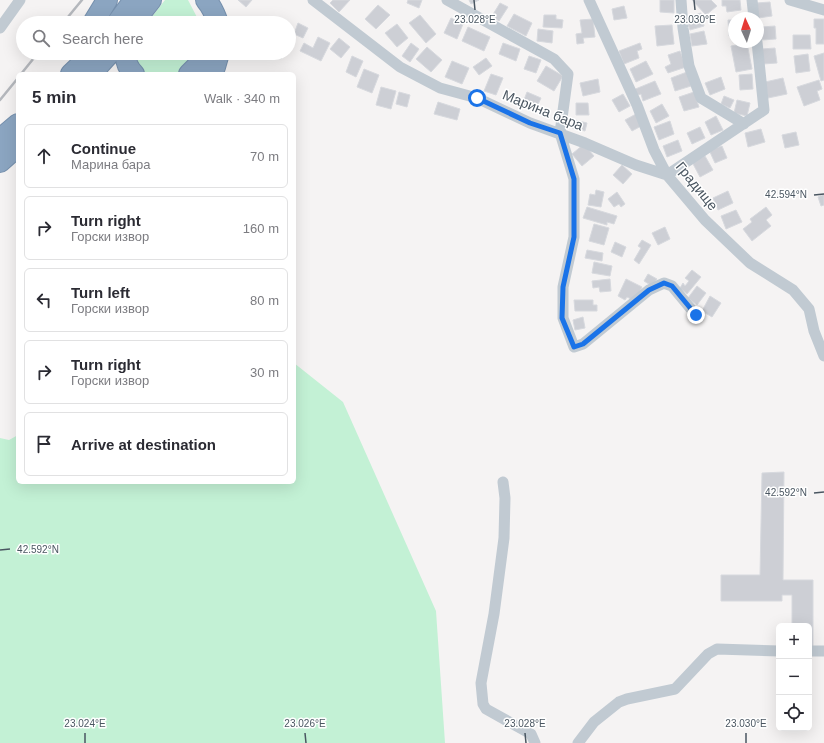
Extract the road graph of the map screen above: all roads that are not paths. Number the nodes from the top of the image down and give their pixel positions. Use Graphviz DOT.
graph roads {
  1 [pos="20,0"];
  2 [pos="107,0"];
  3 [pos="202,0"];
  4 [pos="206,0"];
  5 [pos="314,0"];
  6 [pos="447,0"];
  7 [pos="589,0"];
  8 [pos="681,0"];
  9 [pos="752,0"];
  10 [pos="790,0"];
  11 [pos="145,1"];
  12 [pos="824,10"];
  13 [pos="753,12"];
  14 [pos="97,16"];
  15 [pos="126,16"];
  16 [pos="137,16"];
  17 [pos="140,16"];
  18 [pos="204,16"];
  19 [pos="216,16"];
  20 [pos="0,28"];
  21 [pos="758,48"];
  22 [pos="69,60"];
  23 [pos="86,60"];
  24 [pos="104,60"];
  25 [pos="125,60"];
  26 [pos="200,60"];
  27 [pos="217,60"];
  28 [pos="60,72"];
  29 [pos="74,72"];
  30 [pos="93,72"];
  31 [pos="132,72"];
  32 [pos="191,72"];
  33 [pos="211,72"];
  34 [pos="744,124"];
  35 [pos="16,126"];
  36 [pos="560,133"];
  37 [pos="0,139"];
  38 [pos="16,148"];
  39 [pos="0,162"];
  40 [pos="667,175"];
  41 [pos="696,315"];
  42 [pos="824,356"];
  43 [pos="503,482"];
  44 [pos="776,651"];
  45 [pos="812,651"];
  46 [pos="824,651"];
  47 [pos="535,743"];
  48 [pos="578,743"];
  1 -- 20 [label="street"];
  2 -- 14 [label="highway"];
  3 -- 18 [label="highway"];
  4 -- 19 [label="highway"];
  5 -- 36 [label="street, Марина бара"];
  6 -- 36 [label="street"];
  7 -- 40 [label="street, Градище"];
  8 -- 34 [label="street"];
  9 -- 13 [label="street"];
  10 -- 12 [label="street"];
  11 -- 15 [label="highway"];
  11 -- 16 [label="highway"];
  11 -- 17 [label="highway"];
  21 -- 34 [label="street"];
  22 -- 28 [label="highway"];
  23 -- 29 [label="highway"];
  24 -- 30 [label="highway"];
  25 -- 31 [label="highway"];
  26 -- 32 [label="highway"];
  27 -- 33 [label="highway"];
  34 -- 40 [label="street"];
  35 -- 37 [label="highway"];
  36 -- 40 [label="street, Марина бара"];
  36 -- 41 [label="street"];
  38 -- 39 [label="highway"];
  40 -- 42 [label="street, Градище"];
  43 -- 47 [label="street"];
  44 -- 48 [label="street"];
  45 -- 46 [label="street"];
}
